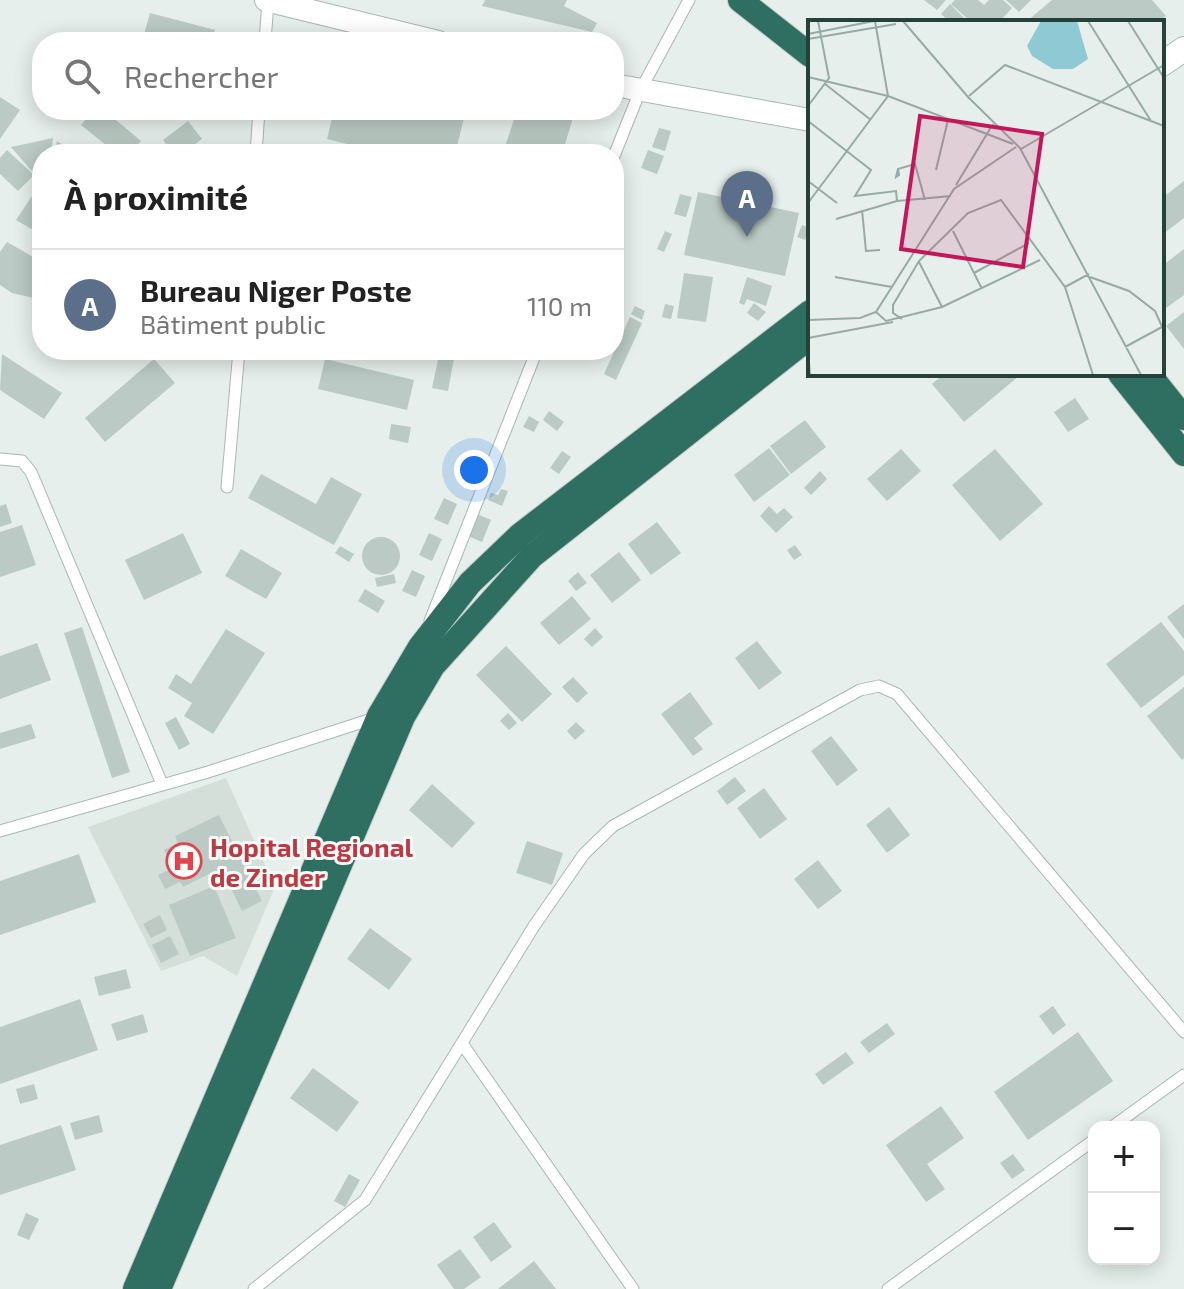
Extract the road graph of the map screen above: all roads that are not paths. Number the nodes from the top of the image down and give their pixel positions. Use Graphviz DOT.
graph roads {
  1 [pos="267,0"];
  2 [pos="689,0"];
  3 [pos="740,0"];
  4 [pos="265,32"];
  5 [pos="397,32"];
  6 [pos="1184,49"];
  7 [pos="808,53"];
  8 [pos="1164,63"];
  9 [pos="624,87"];
  10 [pos="640,91"];
  11 [pos="258,120"];
  12 [pos="808,120"];
  13 [pos="257,144"];
  14 [pos="619,144"];
  15 [pos="808,314"];
  16 [pos="808,339"];
  17 [pos="238,360"];
  18 [pos="533,360"];
  19 [pos="1122,376"];
  20 [pos="1151,376"];
  21 [pos="1184,418"];
  22 [pos="1184,454"];
  23 [pos="0,459"];
  24 [pos="227,487"];
  25 [pos="420,647"];
  26 [pos="391,717"];
  27 [pos="162,784"];
  28 [pos="0,831"];
  29 [pos="1184,1032"];
  30 [pos="463,1045"];
  31 [pos="1184,1075"];
  32 [pos="1120,1121"];
  33 [pos="1088,1144"];
  34 [pos="135,1289"];
  35 [pos="159,1289"];
  36 [pos="254,1289"];
  37 [pos="633,1289"];
  38 [pos="888,1289"];
  1 -- 4 [label="lane"];
  1 -- 5 [label="street"];
  2 -- 10 [label="lane"];
  3 -- 7 [label="highway"];
  6 -- 8 [label="street"];
  9 -- 10 [label="street"];
  10 -- 12 [label="street"];
  10 -- 14 [label="lane"];
  11 -- 13 [label="lane"];
  15 -- 25 [label="highway"];
  16 -- 26 [label="highway"];
  17 -- 24 [label="lane"];
  18 -- 25 [label="lane"];
  19 -- 22 [label="highway"];
  20 -- 21 [label="highway"];
  23 -- 27 [label="lane"];
  25 -- 26 [label="highway"];
  26 -- 27 [label="lane"];
  26 -- 34 [label="highway"];
  26 -- 35 [label="highway"];
  27 -- 28 [label="lane"];
  29 -- 30 [label="lane"];
  30 -- 36 [label="lane"];
  30 -- 37 [label="lane"];
  31 -- 32 [label="lane"];
  33 -- 38 [label="lane"];
}
